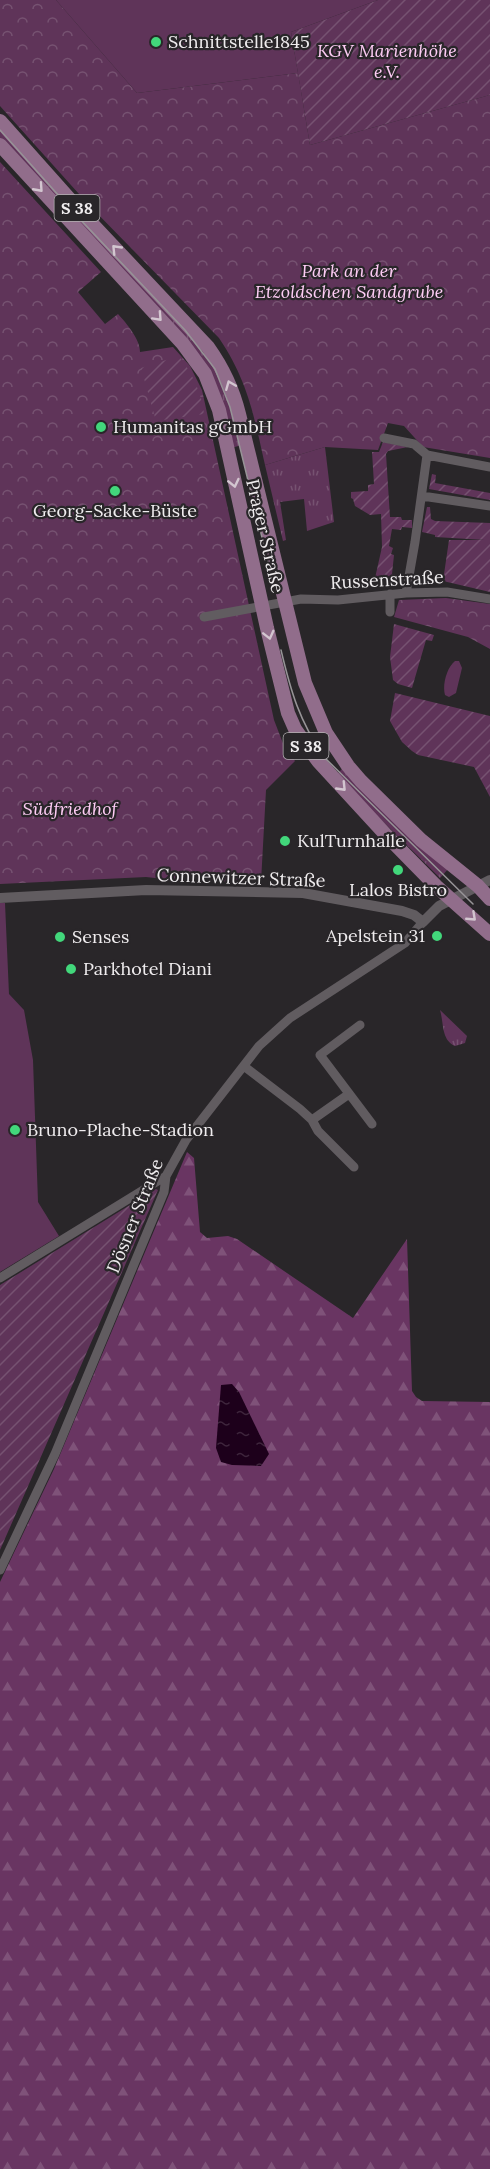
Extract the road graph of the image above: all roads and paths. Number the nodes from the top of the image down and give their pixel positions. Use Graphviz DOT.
graph roads {
  1 [pos="0,122"];
  2 [pos="0,145"];
  3 [pos="384,438"];
  4 [pos="427,455"];
  5 [pos="490,467"];
  6 [pos="422,496"];
  7 [pos="490,506"];
  8 [pos="406,593"];
  9 [pos="390,594"];
  10 [pos="490,599"];
  11 [pos="285,602"];
  12 [pos="262,605"];
  13 [pos="390,612"];
  14 [pos="204,617"];
  15 [pos="478,886"];
  16 [pos="0,898"];
  17 [pos="490,898"];
  18 [pos="453,900"];
  19 [pos="423,922"];
  20 [pos="490,934"];
  21 [pos="360,1025"];
  22 [pos="245,1067"];
  23 [pos="349,1094"];
  24 [pos="312,1120"];
  25 [pos="372,1124"];
  26 [pos="354,1167"];
  27 [pos="166,1176"];
  28 [pos="0,1278"];
  29 [pos="0,1570"];
  11 -- 1 [label="main road, Prager Straße / S 38, one-way"];
  2 -- 12 [label="main road, Prager Straße / S 38, one-way"];
  3 -- 4 [label="street"];
  4 -- 5 [label="street"];
  4 -- 6 [label="street"];
  6 -- 7 [label="street"];
  6 -- 8 [label="street"];
  8 -- 9 [label="street, Russenstraße"];
  8 -- 10 [label="street, Russenstraße"];
  9 -- 11 [label="street, Russenstraße"];
  9 -- 13 [label="street"];
  11 -- 12 [label="street, Russenstraße"];
  11 -- 15 [label="main road, Prager Straße / S 38"];
  12 -- 14 [label="street, Russenstraße"];
  12 -- 18 [label="main road, Prager Straße / S 38, one-way"];
  15 -- 17 [label="main road, Prager Straße / S 38"];
  15 -- 18 [label="street"];
  16 -- 19 [label="street, Connewitzer Straße"];
  18 -- 19 [label="street"];
  18 -- 20 [label="main road, Prager Straße / S 38, one-way"];
  19 -- 22 [label="street, Dösner Straße"];
  21 -- 23 [label="street"];
  22 -- 24 [label="street"];
  22 -- 27 [label="street, Dösner Straße"];
  23 -- 24 [label="street"];
  23 -- 25 [label="street"];
  24 -- 26 [label="street"];
  27 -- 28 [label="street"];
  27 -- 29 [label="street, Dösner Straße"];
}
